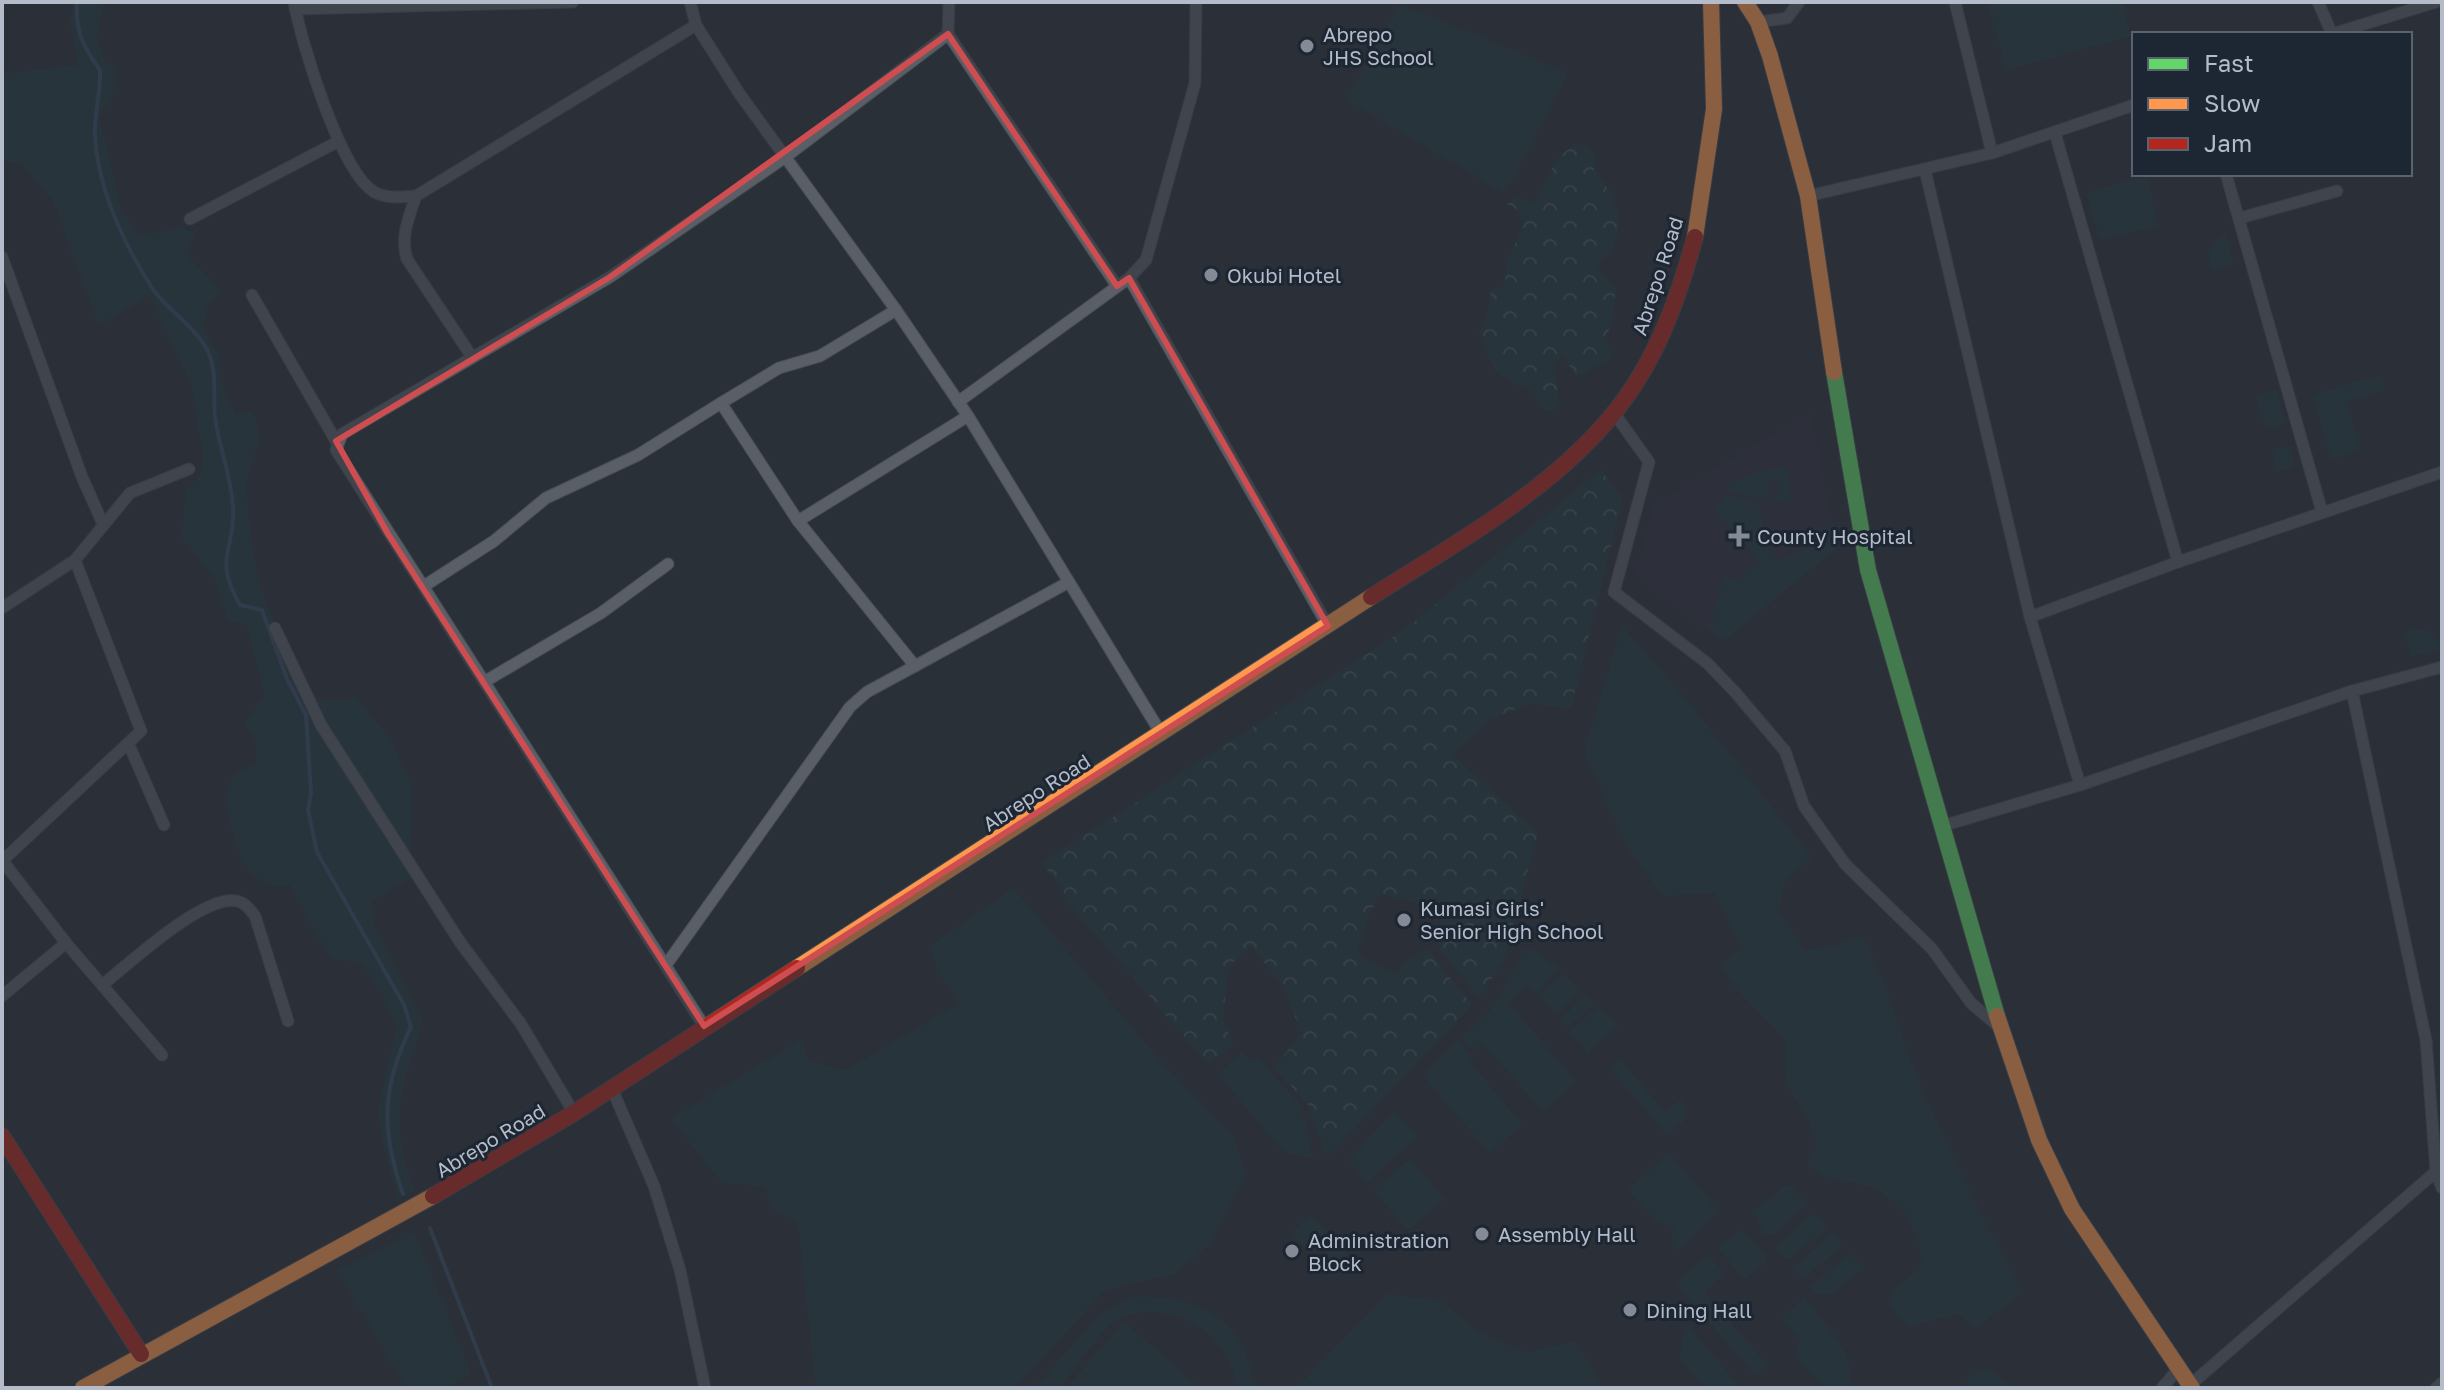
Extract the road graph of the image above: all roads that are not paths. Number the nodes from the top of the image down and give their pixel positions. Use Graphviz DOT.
graph roads {
  1 [pos="573,2"];
  2 [pos="690,2"];
  3 [pos="949,2"];
  4 [pos="1196,2"];
  5 [pos="1711,2"];
  6 [pos="1745,2"];
  7 [pos="1799,2"];
  8 [pos="1955,2"];
  9 [pos="2318,2"];
  10 [pos="2436,2"];
  11 [pos="294,5"];
  12 [pos="1758,22"];
  13 [pos="696,25"];
  14 [pos="2331,32"];
  15 [pos="2338,32"];
  16 [pos="948,34"];
  17 [pos="2132,106"];
  18 [pos="2055,133"];
  19 [pos="339,141"];
  20 [pos="1992,153"];
  21 [pos="784,158"];
  22 [pos="1925,170"];
  23 [pos="2227,176"];
  24 [pos="2337,191"];
  25 [pos="416,196"];
  26 [pos="1808,196"];
  27 [pos="2240,218"];
  28 [pos="190,219"];
  29 [pos="2,257"];
  30 [pos="1129,278"];
  31 [pos="1117,286"];
  32 [pos="252,295"];
  33 [pos="896,310"];
  34 [pos="472,357"];
  35 [pos="958,402"];
  36 [pos="721,403"];
  37 [pos="1614,413"];
  38 [pos="968,416"];
  39 [pos="336,441"];
  40 [pos="189,469"];
  41 [pos="2442,472"];
  42 [pos="2322,512"];
  43 [pos="798,521"];
  44 [pos="103,524"];
  45 [pos="75,560"];
  46 [pos="2178,562"];
  47 [pos="668,564"];
  48 [pos="1069,582"];
  49 [pos="424,586"];
  50 [pos="2,608"];
  51 [pos="2030,617"];
  52 [pos="1328,626"];
  53 [pos="275,628"];
  54 [pos="915,666"];
  55 [pos="2442,667"];
  56 [pos="484,682"];
  57 [pos="2352,691"];
  58 [pos="1162,735"];
  59 [pos="129,745"];
  60 [pos="2080,785"];
  61 [pos="164,825"];
  62 [pos="1942,826"];
  63 [pos="2,860"];
  64 [pos="66,943"];
  65 [pos="666,965"];
  66 [pos="102,985"];
  67 [pos="2,996"];
  68 [pos="288,1021"];
  69 [pos="704,1026"];
  70 [pos="2002,1030"];
  71 [pos="162,1055"];
  72 [pos="612,1089"];
  73 [pos="574,1113"];
  74 [pos="2,1136"];
  75 [pos="2439,1169"];
  76 [pos="2442,1188"];
  77 [pos="141,1354"];
  78 [pos="2179,1368"];
  79 [pos="2442,1383"];
  80 [pos="2191,1387"];
  81 [pos="83,1388"];
  82 [pos="705,1388"];
  83 [pos="2162,1388"];
  84 [pos="2436,1388"];
  1 -- 11 [label="street"];
  2 -- 13 [label="street"];
  3 -- 16 [label="street"];
  4 -- 30 [label="street"];
  5 -- 37 [label="main road, Abrepo Road"];
  6 -- 12 [label="main road"];
  7 -- 12 [label="street"];
  8 -- 20 [label="street"];
  9 -- 14 [label="street"];
  10 -- 15 [label="street"];
  11 -- 19 [label="street"];
  12 -- 26 [label="main road"];
  13 -- 21 [label="street"];
  13 -- 25 [label="street"];
  16 -- 21 [label="street"];
  16 -- 31 [label="street"];
  17 -- 18 [label="street"];
  18 -- 20 [label="street"];
  18 -- 46 [label="street"];
  19 -- 25 [label="street"];
  19 -- 28 [label="street"];
  20 -- 22 [label="street"];
  21 -- 33 [label="street"];
  21 -- 34 [label="street"];
  22 -- 26 [label="street"];
  22 -- 51 [label="street"];
  23 -- 27 [label="street"];
  24 -- 27 [label="street"];
  25 -- 34 [label="street"];
  26 -- 62 [label="main road"];
  27 -- 42 [label="street"];
  29 -- 44 [label="street"];
  30 -- 31 [label="street"];
  30 -- 52 [label="street"];
  31 -- 35 [label="street"];
  32 -- 39 [label="street"];
  33 -- 35 [label="street"];
  33 -- 36 [label="street"];
  34 -- 39 [label="street"];
  35 -- 38 [label="street"];
  36 -- 43 [label="street"];
  36 -- 49 [label="street"];
  37 -- 52 [label="main road, Abrepo Road"];
  37 -- 70 [label="street"];
  38 -- 43 [label="street"];
  38 -- 48 [label="street"];
  39 -- 49 [label="street"];
  40 -- 44 [label="street"];
  41 -- 42 [label="street"];
  42 -- 46 [label="street"];
  43 -- 54 [label="street"];
  44 -- 45 [label="street"];
  45 -- 50 [label="street"];
  45 -- 59 [label="street"];
  46 -- 51 [label="street"];
  47 -- 56 [label="street"];
  48 -- 54 [label="street"];
  48 -- 58 [label="street"];
  49 -- 56 [label="street"];
  51 -- 60 [label="street"];
  52 -- 58 [label="main road, Abrepo Road"];
  53 -- 73 [label="street"];
  54 -- 65 [label="street"];
  55 -- 57 [label="street"];
  56 -- 65 [label="street"];
  57 -- 60 [label="street"];
  57 -- 75 [label="street"];
  58 -- 69 [label="main road, Abrepo Road"];
  59 -- 61 [label="street"];
  59 -- 63 [label="street"];
  60 -- 62 [label="street"];
  62 -- 70 [label="main road"];
  63 -- 64 [label="street"];
  64 -- 66 [label="street"];
  64 -- 67 [label="street"];
  65 -- 69 [label="street"];
  66 -- 68 [label="street"];
  66 -- 71 [label="street"];
  69 -- 72 [label="main road, Abrepo Road"];
  70 -- 78 [label="main road"];
  72 -- 73 [label="main road, Abrepo Road"];
  72 -- 82 [label="street"];
  73 -- 77 [label="main road, Abrepo Road"];
  74 -- 77 [label="main road"];
  75 -- 76 [label="street"];
  75 -- 80 [label="street"];
  77 -- 81 [label="main road, Abrepo Road"];
  78 -- 80 [label="main road"];
  78 -- 83 [label="street"];
  79 -- 84 [label="street"];
}
